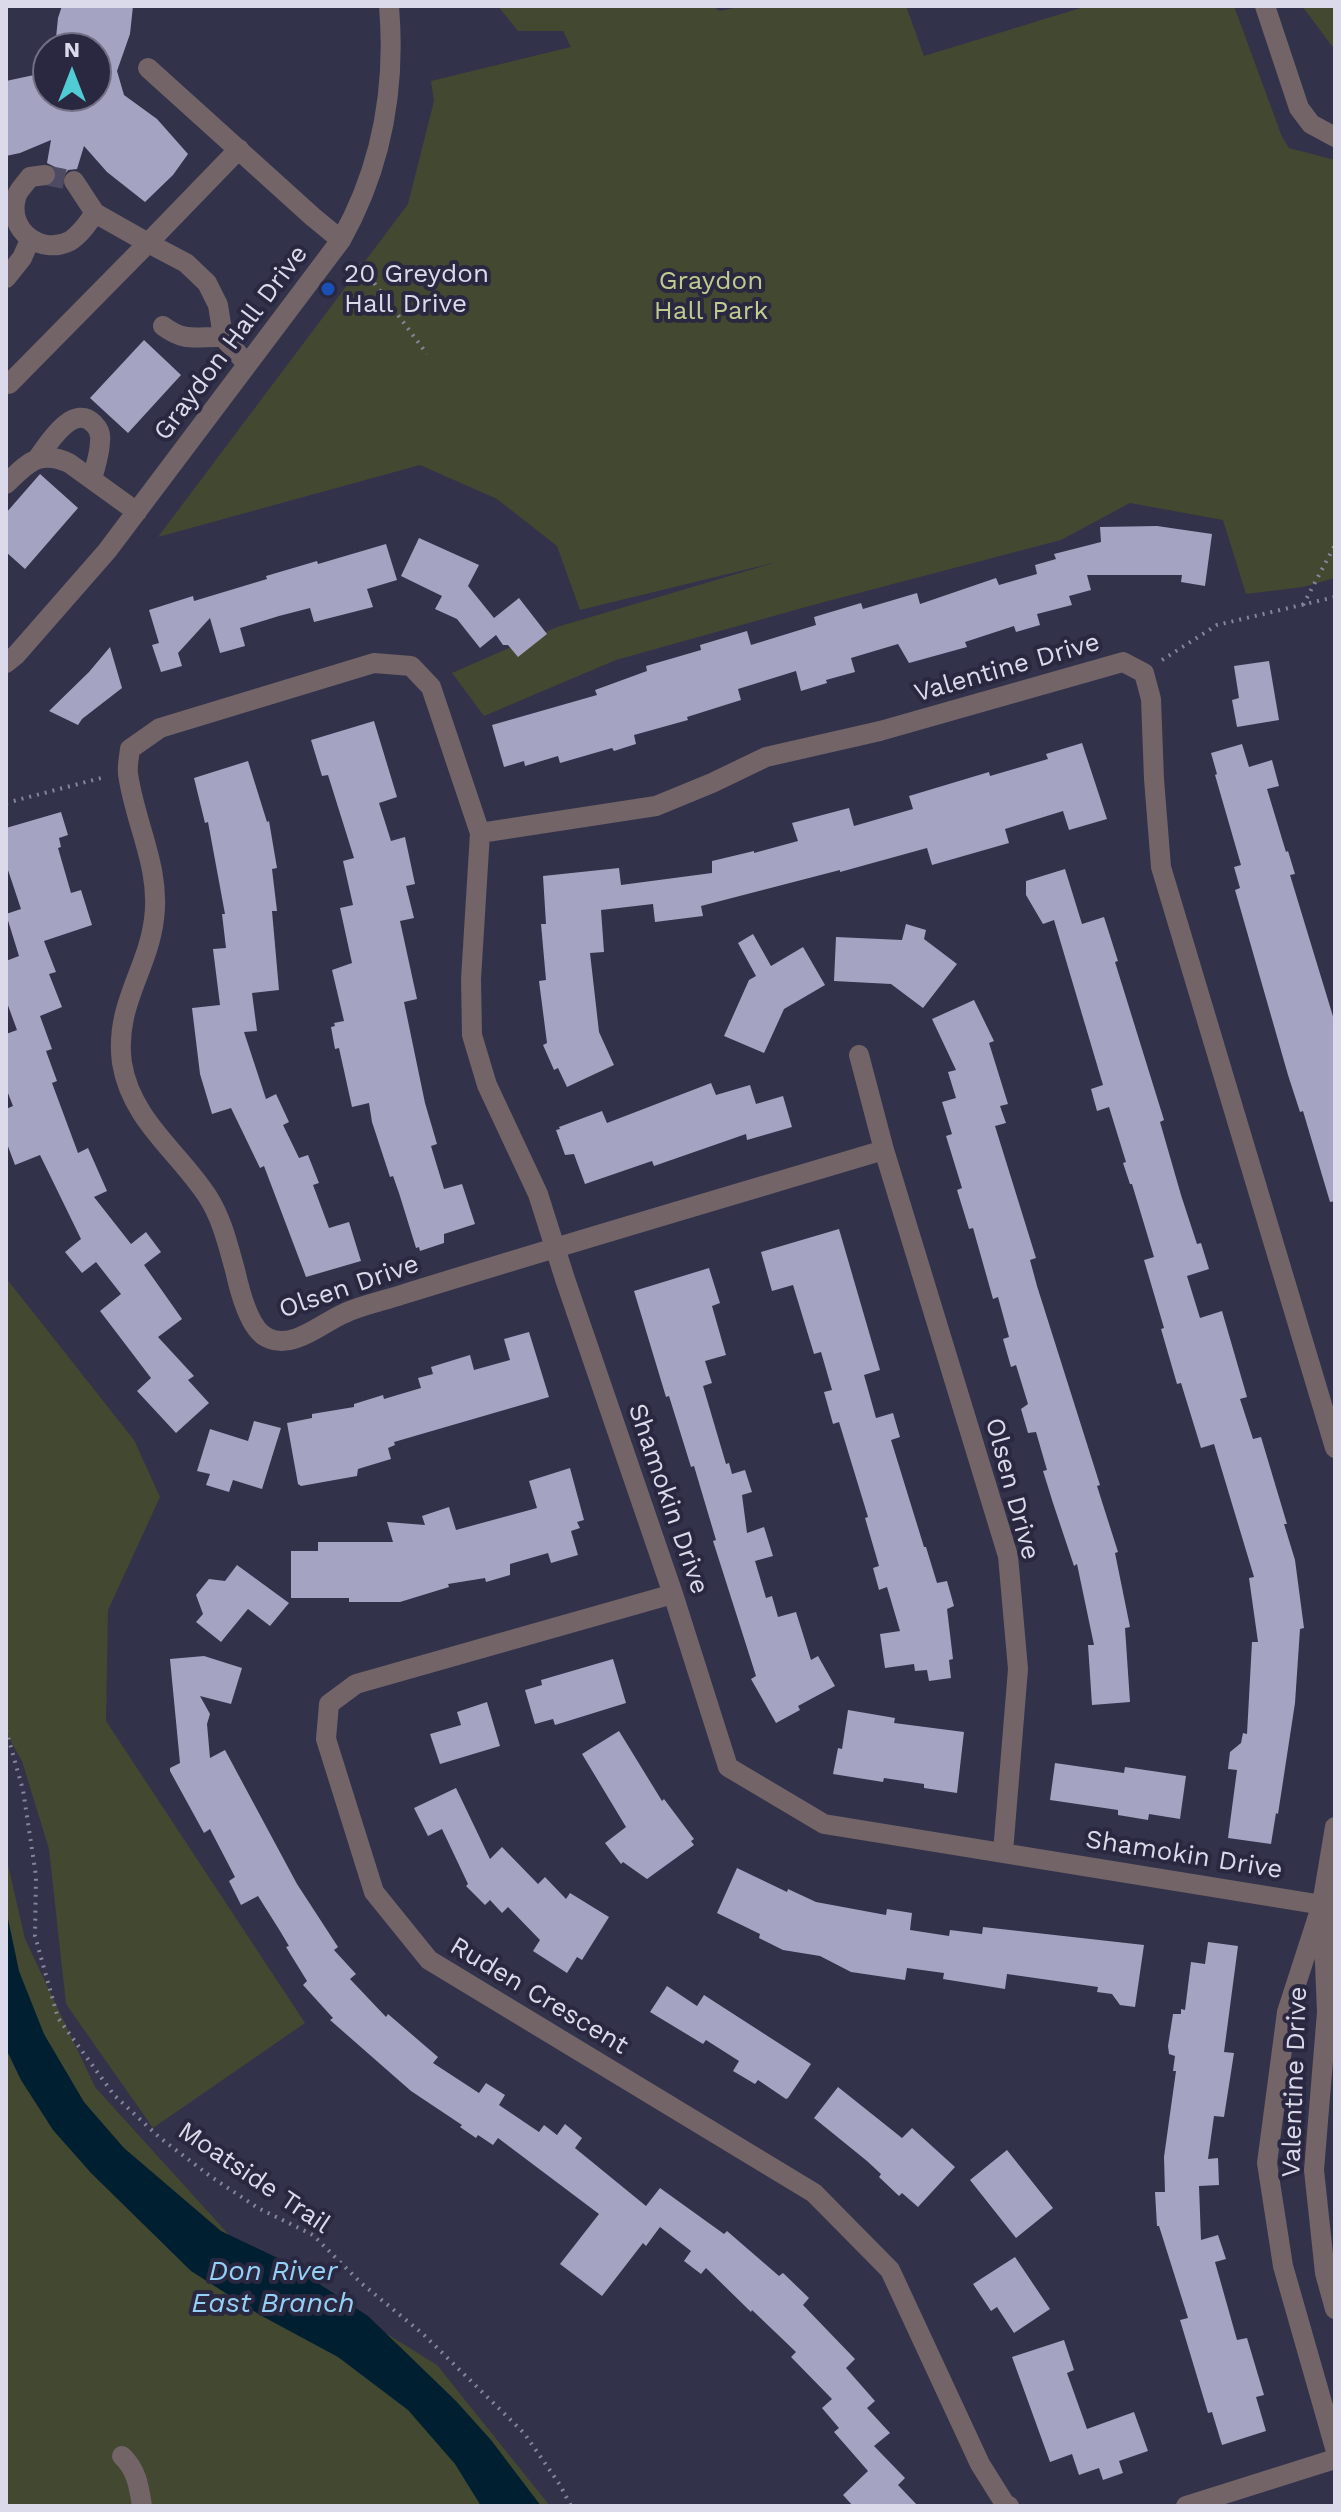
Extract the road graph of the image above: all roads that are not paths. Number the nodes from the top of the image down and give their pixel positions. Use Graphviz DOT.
graph roads {
  1 [pos="389,6"];
  2 [pos="1265,6"];
  3 [pos="148,68"];
  4 [pos="1335,137"];
  5 [pos="239,149"];
  6 [pos="45,175"];
  7 [pos="74,181"];
  8 [pos="95,213"];
  9 [pos="30,240"];
  10 [pos="341,240"];
  11 [pos="148,243"];
  12 [pos="6,278"];
  13 [pos="163,326"];
  14 [pos="223,337"];
  15 [pos="247,364"];
  16 [pos="9,384"];
  17 [pos="37,459"];
  18 [pos="92,479"];
  19 [pos="6,484"];
  20 [pos="137,512"];
  21 [pos="6,663"];
  22 [pos="127,772"];
  23 [pos="480,833"];
  24 [pos="859,1055"];
  25 [pos="884,1150"];
  26 [pos="554,1247"];
  27 [pos="1335,1448"];
  28 [pos="673,1594"];
  29 [pos="1335,1827"];
  30 [pos="1003,1852"];
  31 [pos="1328,1906"];
  32 [pos="1335,2309"];
  33 [pos="1335,2448"];
  34 [pos="122,2456"];
  35 [pos="1335,2459"];
  36 [pos="142,2506"];
  37 [pos="1009,2506"];
  38 [pos="1186,2506"];
  1 -- 10 [label="street, Graydon Hall Drive"];
  2 -- 4 [label="street"];
  3 -- 5 [label="street"];
  5 -- 10 [label="street"];
  5 -- 11 [label="street"];
  6 -- 9 [label="street"];
  7 -- 8 [label="street"];
  8 -- 9 [label="street"];
  8 -- 11 [label="street"];
  9 -- 12 [label="street"];
  10 -- 15 [label="street, Graydon Hall Drive"];
  11 -- 14 [label="street"];
  11 -- 16 [label="street"];
  13 -- 14 [label="street"];
  14 -- 15 [label="street"];
  15 -- 20 [label="street, Graydon Hall Drive"];
  17 -- 18 [label="street"];
  17 -- 18 [label="street"];
  17 -- 19 [label="street"];
  18 -- 20 [label="street"];
  20 -- 21 [label="street, Graydon Hall Drive"];
  22 -- 23 [label="street, Shamokin Drive"];
  22 -- 26 [label="street, Olsen Drive"];
  23 -- 26 [label="street, Shamokin Drive"];
  23 -- 27 [label="street, Valentine Drive"];
  24 -- 25 [label="street, Olsen Drive"];
  25 -- 26 [label="street, Olsen Drive"];
  25 -- 30 [label="street, Olsen Drive"];
  26 -- 28 [label="street, Shamokin Drive"];
  28 -- 30 [label="street, Shamokin Drive"];
  28 -- 37 [label="street, Ruden Crescent"];
  29 -- 31 [label="street, Valentine Drive"];
  30 -- 31 [label="street, Shamokin Drive"];
  31 -- 32 [label="street, Valentine Drive"];
  31 -- 33 [label="street, Valentine Drive"];
  34 -- 36 [label="street"];
  35 -- 38 [label="street"];
}
